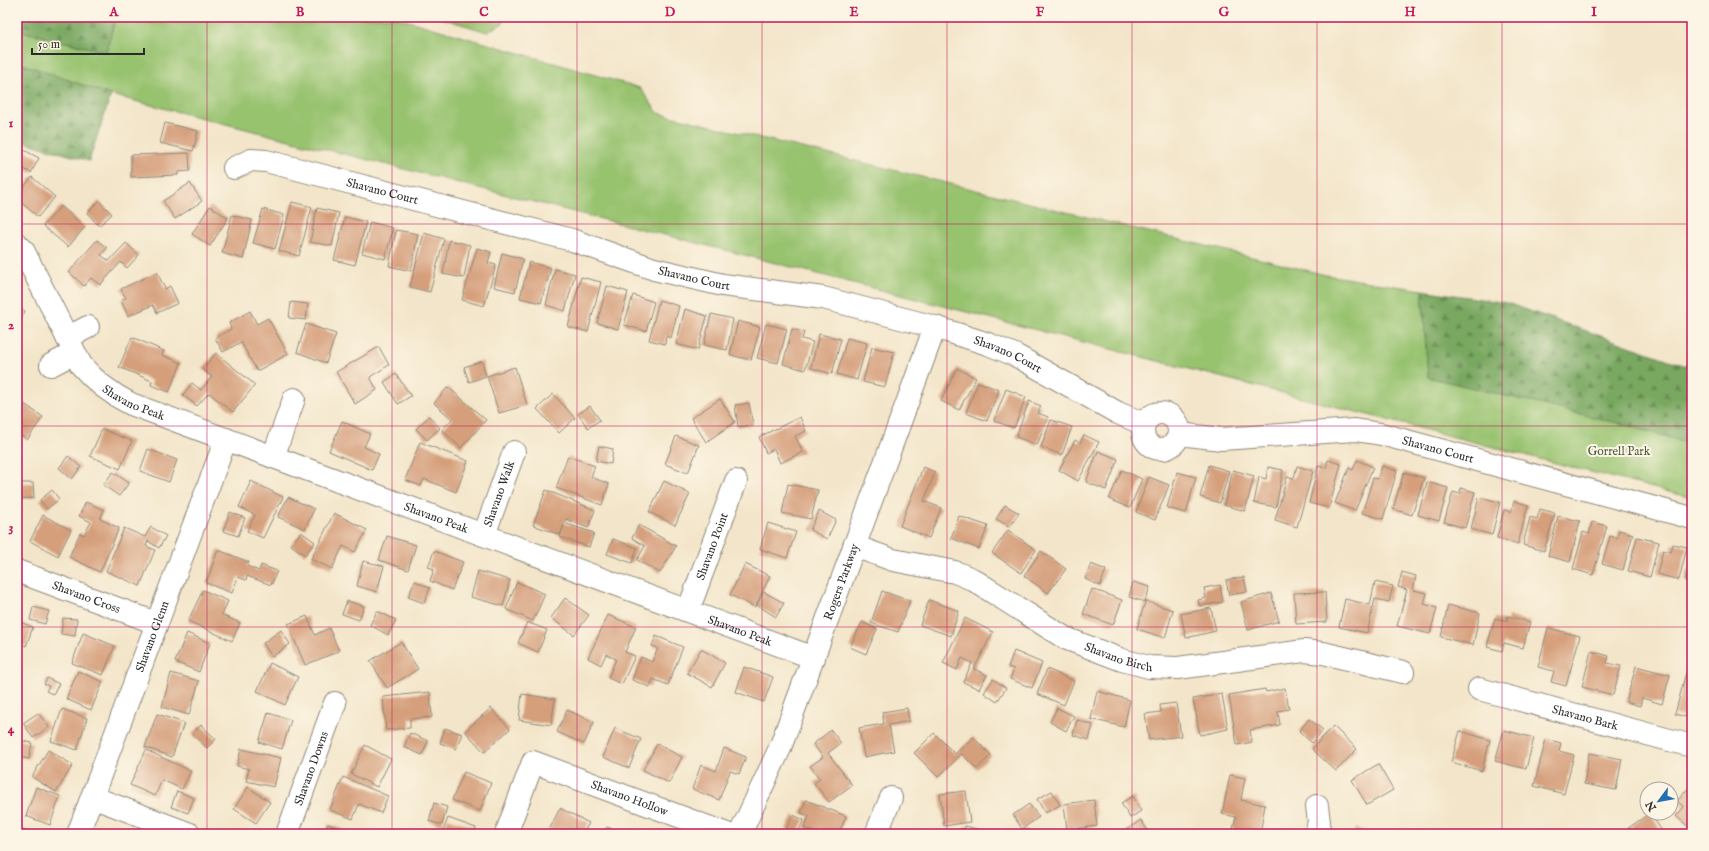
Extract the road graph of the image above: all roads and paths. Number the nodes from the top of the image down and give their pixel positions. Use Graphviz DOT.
graph roads {
  1 [pos="234,168"];
  2 [pos="17,244"];
  3 [pos="88,327"];
  4 [pos="935,327"];
  5 [pos="71,346"];
  6 [pos="51,366"];
  7 [pos="294,399"];
  8 [pos="226,439"];
  9 [pos="514,452"];
  10 [pos="273,457"];
  11 [pos="736,481"];
  12 [pos="1692,518"];
  13 [pos="484,535"];
  14 [pos="854,546"];
  15 [pos="17,571"];
  16 [pos="688,611"];
  17 [pos="156,623"];
  18 [pos="814,658"];
  19 [pos="1403,672"];
  20 [pos="1479,689"];
  21 [pos="335,704"];
  22 [pos="1692,746"];
  23 [pos="92,797"];
  24 [pos="891,798"];
  25 [pos="1317,806"];
  26 [pos="78,834"];
  27 [pos="190,834"];
  28 [pos="287,834"];
  29 [pos="506,834"];
  30 [pos="727,834"];
  31 [pos="740,834"];
  32 [pos="876,834"];
  33 [pos="1316,834"];
  1 -- 4 [label="street, Shavano Court"];
  2 -- 5 [label="street, Shavano Peak"];
  3 -- 5 [label="street"];
  4 -- 12 [label="street, Shavano Court"];
  4 -- 14 [label="street, Rogers Parkway"];
  5 -- 6 [label="street"];
  5 -- 8 [label="street, Shavano Peak"];
  7 -- 10 [label="street"];
  8 -- 10 [label="street, Shavano Peak"];
  8 -- 17 [label="street, Shavano Glenn"];
  9 -- 13 [label="street, Shavano Walk"];
  10 -- 13 [label="street, Shavano Peak"];
  11 -- 16 [label="street, Shavano Point"];
  13 -- 16 [label="street, Shavano Peak"];
  14 -- 18 [label="street, Rogers Parkway"];
  14 -- 19 [label="street, Shavano Birch"];
  15 -- 17 [label="street, Shavano Cross"];
  16 -- 18 [label="street, Shavano Peak"];
  17 -- 23 [label="street, Shavano Glenn"];
  18 -- 31 [label="street, Rogers Parkway"];
  20 -- 22 [label="street, Shavano Bark"];
  21 -- 28 [label="street, Shavano Downs"];
  23 -- 26 [label="street, Shavano Glenn"];
  23 -- 27 [label="street"];
  24 -- 32 [label="street"];
  25 -- 33 [label="street"];
  29 -- 30 [label="street, Shavano Hollow"];
}
